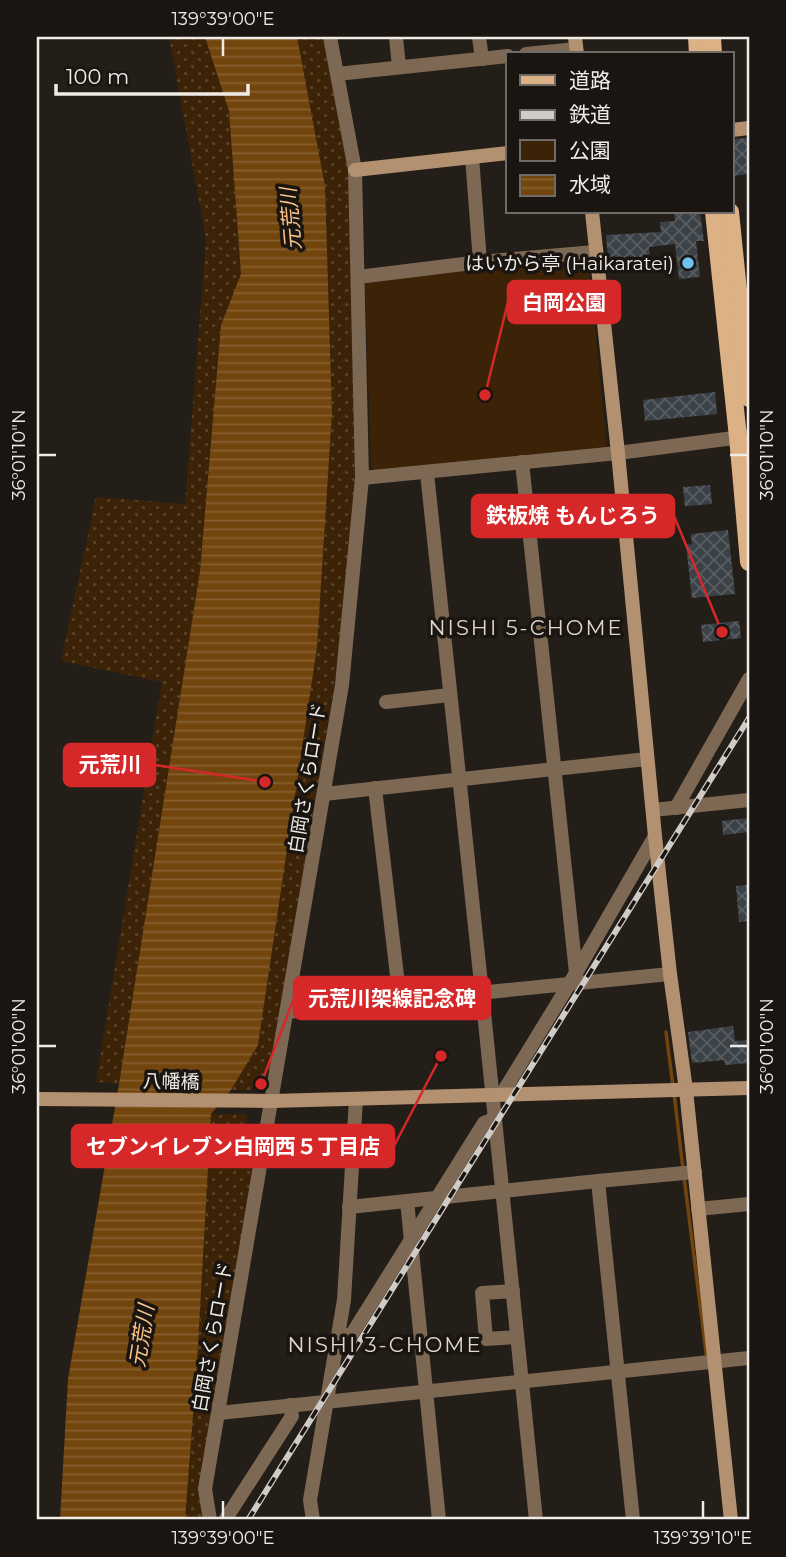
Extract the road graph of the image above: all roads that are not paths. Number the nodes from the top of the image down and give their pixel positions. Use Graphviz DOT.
graph roads {
  1 [pos="330,37"];
  2 [pos="396,37"];
  3 [pos="479,37"];
  4 [pos="576,47"];
  5 [pos="540,52"];
  6 [pos="506,56"];
  7 [pos="482,59"];
  8 [pos="399,67"];
  9 [pos="337,74"];
  10 [pos="506,153"];
  11 [pos="472,157"];
  12 [pos="355,170"];
  13 [pos="592,214"];
  14 [pos="715,214"];
  15 [pos="730,214"];
  16 [pos="595,252"];
  17 [pos="480,262"];
  18 [pos="358,277"];
  19 [pos="749,398"];
  20 [pos="744,436"];
  21 [pos="618,453"];
  22 [pos="522,462"];
  23 [pos="426,473"];
  24 [pos="362,478"];
  25 [pos="749,562"];
  26 [pos="749,678"];
  27 [pos="450,695"];
  28 [pos="386,702"];
  29 [pos="647,759"];
  30 [pos="555,769"];
  31 [pos="460,779"];
  32 [pos="375,788"];
  33 [pos="324,794"];
  34 [pos="749,800"];
  35 [pos="676,808"];
  36 [pos="653,810"];
  37 [pos="655,836"];
  38 [pos="670,974"];
  39 [pos="572,979"];
  40 [pos="482,993"];
  41 [pos="400,1001"];
  42 [pos="287,1012"];
  43 [pos="749,1088"];
  44 [pos="686,1090"];
  45 [pos="499,1095"];
  46 [pos="37,1099"];
  47 [pos="356,1099"];
  48 [pos="272,1101"];
  49 [pos="494,1119"];
  50 [pos="695,1172"];
  51 [pos="598,1181"];
  52 [pos="502,1191"];
  53 [pos="437,1198"];
  54 [pos="407,1201"];
  55 [pos="749,1204"];
  56 [pos="349,1208"];
  57 [pos="698,1209"];
  58 [pos="411,1240"];
  59 [pos="513,1291"];
  60 [pos="338,1337"];
  61 [pos="517,1337"];
  62 [pos="749,1359"];
  63 [pos="715,1362"];
  64 [pos="617,1372"];
  65 [pos="522,1382"];
  66 [pos="426,1392"];
  67 [pos="328,1402"];
  68 [pos="290,1405"];
  69 [pos="219,1413"];
  70 [pos="209,1520"];
  71 [pos="225,1520"];
  72 [pos="313,1520"];
  73 [pos="439,1520"];
  74 [pos="536,1520"];
  75 [pos="633,1520"];
  76 [pos="731,1520"];
  1 -- 9 [label="street, 白岡さくらロード"];
  2 -- 8 [label="street"];
  3 -- 7 [label="street"];
  4 -- 5 [label="street"];
  6 -- 7 [label="street"];
  7 -- 8 [label="street"];
  8 -- 9 [label="street"];
  9 -- 12 [label="street, 白岡さくらロード"];
  10 -- 11 [label="street"];
  11 -- 12 [label="street"];
  11 -- 17 [label="street"];
  12 -- 18 [label="street, 白岡さくらロード"];
  13 -- 16 [label="street"];
  14 -- 20 [label="main road"];
  15 -- 19 [label="main road"];
  16 -- 17 [label="street"];
  16 -- 21 [label="street"];
  17 -- 18 [label="street"];
  18 -- 24 [label="street, 白岡さくらロード"];
  20 -- 21 [label="street"];
  20 -- 25 [label="main road"];
  21 -- 22 [label="street"];
  21 -- 29 [label="street"];
  22 -- 23 [label="street"];
  22 -- 30 [label="street"];
  23 -- 24 [label="street"];
  23 -- 27 [label="street"];
  24 -- 33 [label="street, 白岡さくらロード"];
  26 -- 35 [label="street"];
  27 -- 28 [label="street"];
  27 -- 31 [label="street"];
  29 -- 30 [label="street"];
  29 -- 36 [label="street"];
  30 -- 31 [label="street"];
  30 -- 39 [label="street"];
  31 -- 32 [label="street"];
  31 -- 40 [label="street"];
  32 -- 33 [label="street"];
  32 -- 41 [label="street"];
  33 -- 42 [label="street, 白岡さくらロード"];
  34 -- 35 [label="street"];
  35 -- 36 [label="street"];
  36 -- 37 [label="street"];
  37 -- 38 [label="street"];
  37 -- 39 [label="street"];
  38 -- 39 [label="street"];
  38 -- 44 [label="street"];
  39 -- 40 [label="street"];
  39 -- 45 [label="street"];
  40 -- 41 [label="street"];
  40 -- 45 [label="street"];
  41 -- 42 [label="street"];
  42 -- 48 [label="street, 白岡さくらロード"];
  43 -- 44 [label="street, 八幡橋"];
  44 -- 45 [label="street, 八幡橋"];
  44 -- 50 [label="street"];
  45 -- 47 [label="street, 八幡橋"];
  45 -- 49 [label="street"];
  46 -- 48 [label="street, 八幡橋"];
  47 -- 48 [label="street, 八幡橋"];
  47 -- 56 [label="street"];
  48 -- 69 [label="street, 白岡さくらロード"];
  49 -- 52 [label="street"];
  49 -- 53 [label="street"];
  50 -- 51 [label="street"];
  50 -- 57 [label="street"];
  51 -- 52 [label="street"];
  51 -- 64 [label="street"];
  52 -- 53 [label="street"];
  52 -- 59 [label="street"];
  53 -- 54 [label="street"];
  53 -- 58 [label="street"];
  54 -- 56 [label="street"];
  54 -- 58 [label="street"];
  55 -- 57 [label="street"];
  56 -- 60 [label="street"];
  57 -- 63 [label="street"];
  58 -- 60 [label="street"];
  58 -- 66 [label="street"];
  59 -- 61 [label="street"];
  59 -- 61 [label="street"];
  60 -- 67 [label="street"];
  61 -- 65 [label="street"];
  62 -- 63 [label="street"];
  63 -- 64 [label="street"];
  63 -- 76 [label="street"];
  64 -- 65 [label="street"];
  64 -- 75 [label="street"];
  65 -- 66 [label="street"];
  65 -- 74 [label="street"];
  66 -- 67 [label="street"];
  66 -- 73 [label="street"];
  67 -- 68 [label="street"];
  67 -- 72 [label="street"];
  68 -- 69 [label="street"];
  68 -- 71 [label="street"];
  69 -- 70 [label="street, 白岡さくらロード"];
}
